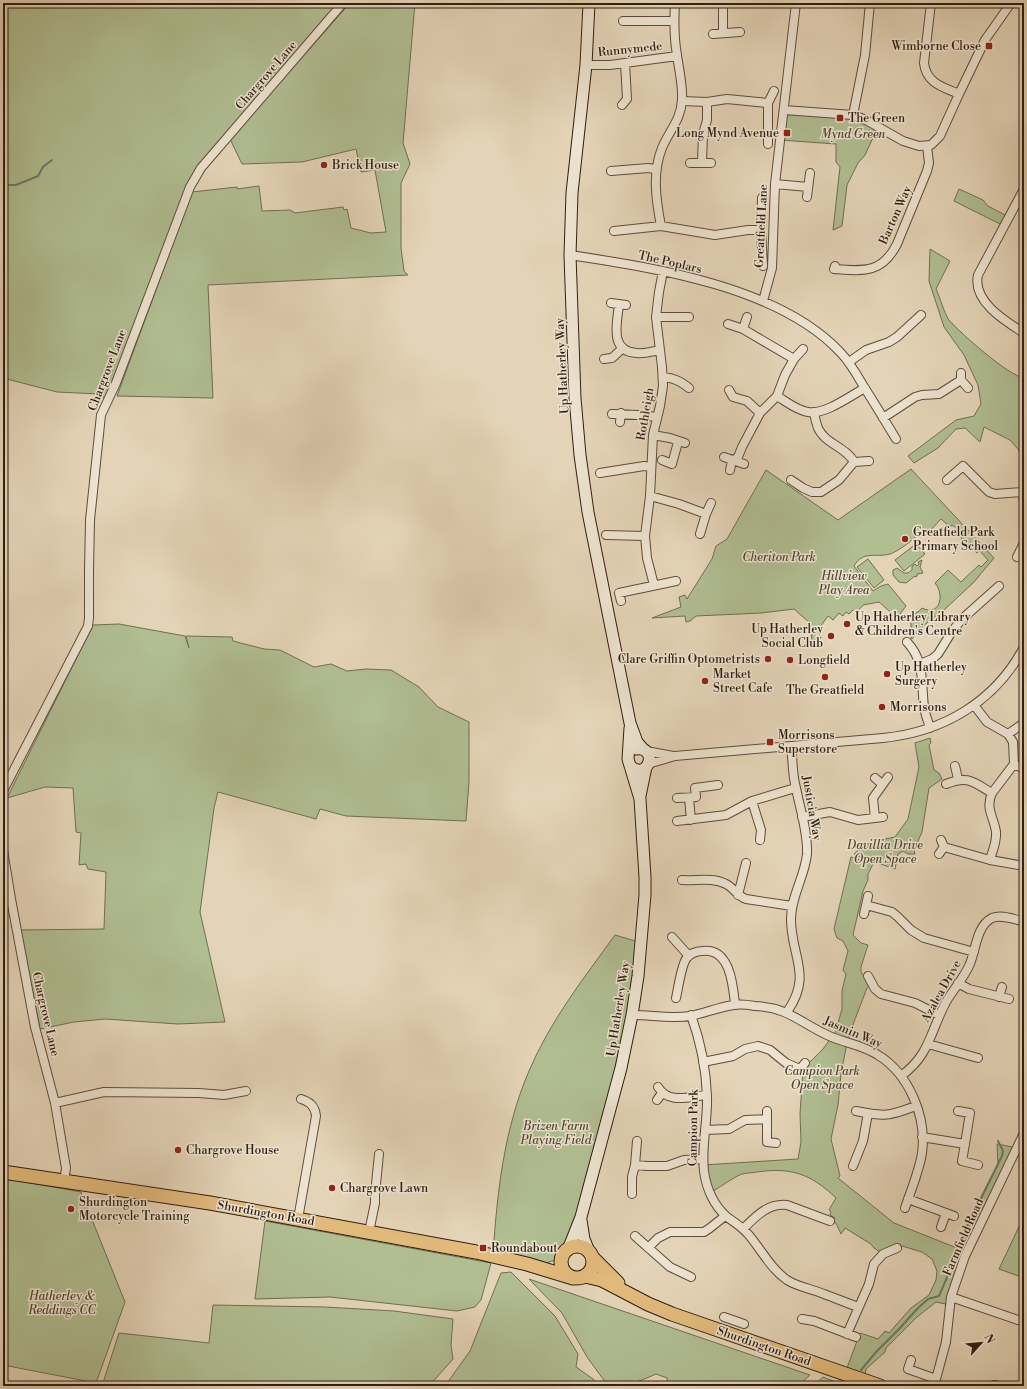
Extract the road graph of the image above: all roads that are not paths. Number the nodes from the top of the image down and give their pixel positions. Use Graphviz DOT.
graph roads {
  1 [pos="343,3"];
  2 [pos="589,3"];
  3 [pos="675,3"];
  4 [pos="723,3"];
  5 [pos="796,3"];
  6 [pos="870,3"];
  7 [pos="931,3"];
  8 [pos="1011,3"];
  9 [pos="674,21"];
  10 [pos="623,22"];
  11 [pos="740,32"];
  12 [pos="724,33"];
  13 [pos="713,34"];
  14 [pos="677,56"];
  15 [pos="626,63"];
  16 [pos="586,65"];
  17 [pos="774,91"];
  18 [pos="959,94"];
  19 [pos="627,101"];
  20 [pos="682,101"];
  21 [pos="708,102"];
  22 [pos="768,103"];
  23 [pos="784,110"];
  24 [pos="853,115"];
  25 [pos="768,144"];
  26 [pos="927,146"];
  27 [pos="690,162"];
  28 [pos="702,163"];
  29 [pos="711,163"];
  30 [pos="656,169"];
  31 [pos="611,171"];
  32 [pos="810,173"];
  33 [pos="775,184"];
  34 [pos="808,187"];
  35 [pos="1024,189"];
  36 [pos="807,197"];
  37 [pos="762,198"];
  38 [pos="661,226"];
  39 [pos="761,230"];
  40 [pos="618,232"];
  41 [pos="570,255"];
  42 [pos="763,266"];
  43 [pos="835,266"];
  44 [pos="663,271"];
  45 [pos="763,301"];
  46 [pos="619,304"];
  47 [pos="921,315"];
  48 [pos="656,317"];
  49 [pos="689,317"];
  50 [pos="747,317"];
  51 [pos="728,324"];
  52 [pos="743,329"];
  53 [pos="1024,333"];
  54 [pos="623,348"];
  55 [pos="803,349"];
  56 [pos="660,350"];
  57 [pos="604,359"];
  58 [pos="794,359"];
  59 [pos="849,362"];
  60 [pos="663,378"];
  61 [pos="690,388"];
  62 [pos="865,388"];
  63 [pos="968,388"];
  64 [pos="777,396"];
  65 [pos="730,397"];
  66 [pos="814,412"];
  67 [pos="760,413"];
  68 [pos="618,416"];
  69 [pos="657,417"];
  70 [pos="883,418"];
  71 [pos="653,435"];
  72 [pos="896,439"];
  73 [pos="724,457"];
  74 [pos="735,459"];
  75 [pos="662,460"];
  76 [pos="870,461"];
  77 [pos="854,462"];
  78 [pos="651,467"];
  79 [pos="730,470"];
  80 [pos="600,473"];
  81 [pos="792,480"];
  82 [pos="947,480"];
  83 [pos="1023,488"];
  84 [pos="650,496"];
  85 [pos="1024,502"];
  86 [pos="711,503"];
  87 [pos="706,514"];
  88 [pos="700,534"];
  89 [pos="606,535"];
  90 [pos="644,536"];
  91 [pos="1024,543"];
  92 [pos="1017,557"];
  93 [pos="676,581"];
  94 [pos="654,585"];
  95 [pos="999,586"];
  96 [pos="621,601"];
  97 [pos="907,642"];
  98 [pos="1024,647"];
  99 [pos="920,664"];
  100 [pos="974,705"];
  101 [pos="1024,723"];
  102 [pos="630,724"];
  103 [pos="930,728"];
  104 [pos="1008,734"];
  105 [pos="791,746"];
  106 [pos="644,750"];
  107 [pos="675,756"];
  108 [pos="629,761"];
  109 [pos="1014,764"];
  110 [pos="647,766"];
  111 [pos="955,766"];
  112 [pos="1024,769"];
  113 [pos="888,777"];
  114 [pos="875,778"];
  115 [pos="958,779"];
  116 [pos="882,784"];
  117 [pos="946,784"];
  118 [pos="718,785"];
  119 [pos="796,788"];
  120 [pos="3,791"];
  121 [pos="992,793"];
  122 [pos="677,798"];
  123 [pos="689,798"];
  124 [pos="640,799"];
  125 [pos="752,801"];
  126 [pos="802,817"];
  127 [pos="691,820"];
  128 [pos="677,822"];
  129 [pos="760,840"];
  130 [pos="942,847"];
  131 [pos="3,850"];
  132 [pos="990,860"];
  133 [pos="746,863"];
  134 [pos="1024,866"];
  135 [pos="682,880"];
  136 [pos="738,895"];
  137 [pos="868,896"];
  138 [pos="866,904"];
  139 [pos="792,906"];
  140 [pos="864,914"];
  141 [pos="1022,921"];
  142 [pos="672,937"];
  143 [pos="974,952"];
  144 [pos="689,956"];
  145 [pos="868,976"];
  146 [pos="958,983"];
  147 [pos="1002,987"];
  148 [pos="999,997"];
  149 [pos="676,998"];
  150 [pos="1009,1000"];
  151 [pos="735,1004"];
  152 [pos="786,1012"];
  153 [pos="632,1015"];
  154 [pos="691,1015"];
  155 [pos="939,1015"];
  156 [pos="928,1044"];
  157 [pos="972,1047"];
  158 [pos="970,1056"];
  159 [pos="978,1058"];
  160 [pos="703,1062"];
  161 [pos="805,1063"];
  162 [pos="901,1076"];
  163 [pos="246,1091"];
  164 [pos="659,1093"];
  165 [pos="707,1095"];
  166 [pos="301,1099"];
  167 [pos="55,1103"];
  168 [pos="916,1106"];
  169 [pos="856,1110"];
  170 [pos="958,1111"];
  171 [pos="868,1113"];
  172 [pos="706,1130"];
  173 [pos="1024,1133"];
  174 [pos="922,1137"];
  175 [pos="637,1141"];
  176 [pos="776,1143"];
  177 [pos="965,1144"];
  178 [pos="379,1154"];
  179 [pos="703,1159"];
  180 [pos="953,1160"];
  181 [pos="962,1161"];
  182 [pos="635,1164"];
  183 [pos="978,1165"];
  184 [pos="853,1166"];
  185 [pos="3,1172"];
  186 [pos="64,1182"];
  187 [pos="632,1194"];
  188 [pos="908,1200"];
  189 [pos="905,1208"];
  190 [pos="725,1216"];
  191 [pos="581,1217"];
  192 [pos="298,1219"];
  193 [pos="830,1221"];
  194 [pos="941,1226"];
  195 [pos="743,1229"];
  196 [pos="370,1232"];
  197 [pos="635,1236"];
  198 [pos="648,1248"];
  199 [pos="897,1248"];
  200 [pos="566,1253"];
  201 [pos="592,1256"];
  202 [pos="527,1264"];
  203 [pos="579,1277"];
  204 [pos="691,1277"];
  205 [pos="951,1297"];
  206 [pos="648,1304"];
  207 [pos="858,1307"];
  208 [pos="724,1317"];
  209 [pos="802,1319"];
  210 [pos="733,1320"];
  211 [pos="1024,1322"];
  212 [pos="744,1324"];
  213 [pos="729,1333"];
  214 [pos="848,1334"];
  215 [pos="856,1337"];
  216 [pos="911,1360"];
  217 [pos="880,1386"];
  1 -- 120 [label="street, Chargrove Lane"];
  2 -- 16 [label="street, Up Hatherley Way"];
  3 -- 9 [label="street, Runnymede"];
  4 -- 12 [label="street"];
  5 -- 23 [label="street, Greatfield Lane"];
  6 -- 24 [label="street"];
  7 -- 18 [label="street"];
  8 -- 18 [label="street"];
  9 -- 10 [label="street"];
  9 -- 14 [label="street, Runnymede"];
  11 -- 12 [label="street"];
  12 -- 13 [label="street"];
  14 -- 15 [label="street, Runnymede"];
  14 -- 20 [label="street, Runnymede"];
  15 -- 16 [label="street, Runnymede"];
  15 -- 19 [label="street"];
  16 -- 41 [label="street, Up Hatherley Way"];
  17 -- 22 [label="street"];
  18 -- 26 [label="street"];
  20 -- 21 [label="street"];
  20 -- 30 [label="street, Runnymede"];
  21 -- 22 [label="street"];
  21 -- 28 [label="street"];
  22 -- 25 [label="street"];
  23 -- 24 [label="street"];
  23 -- 33 [label="street, Greatfield Lane"];
  24 -- 26 [label="street"];
  26 -- 43 [label="street, Barton Way"];
  27 -- 28 [label="street"];
  28 -- 29 [label="street"];
  30 -- 31 [label="street"];
  30 -- 38 [label="street, Runnymede"];
  32 -- 34 [label="street"];
  33 -- 34 [label="street"];
  33 -- 45 [label="street, Greatfield Lane"];
  34 -- 36 [label="street"];
  35 -- 53 [label="street"];
  37 -- 39 [label="street"];
  38 -- 39 [label="street"];
  38 -- 40 [label="street"];
  39 -- 42 [label="street"];
  41 -- 44 [label="street, The Poplars"];
  41 -- 102 [label="street, Up Hatherley Way"];
  44 -- 45 [label="street, The Poplars"];
  44 -- 48 [label="street, Rothleigh"];
  45 -- 59 [label="street"];
  46 -- 54 [label="street"];
  47 -- 59 [label="street"];
  48 -- 49 [label="street"];
  48 -- 56 [label="street, Rothleigh"];
  50 -- 52 [label="street"];
  51 -- 52 [label="street"];
  52 -- 58 [label="street"];
  54 -- 56 [label="street"];
  54 -- 57 [label="street"];
  55 -- 58 [label="street"];
  56 -- 60 [label="street, Rothleigh"];
  58 -- 64 [label="street"];
  59 -- 62 [label="street"];
  60 -- 61 [label="street"];
  60 -- 69 [label="street, Rothleigh"];
  62 -- 66 [label="street"];
  62 -- 70 [label="street"];
  63 -- 70 [label="street"];
  64 -- 66 [label="street"];
  64 -- 67 [label="street"];
  65 -- 67 [label="street"];
  66 -- 77 [label="street"];
  67 -- 74 [label="street"];
  68 -- 69 [label="street"];
  69 -- 71 [label="street, Rothleigh"];
  70 -- 72 [label="street"];
  71 -- 75 [label="street"];
  71 -- 78 [label="street, Rothleigh"];
  73 -- 74 [label="street"];
  74 -- 79 [label="street"];
  76 -- 77 [label="street"];
  77 -- 81 [label="street"];
  78 -- 80 [label="street"];
  78 -- 84 [label="street, Rothleigh"];
  82 -- 83 [label="street"];
  83 -- 85 [label="street"];
  84 -- 87 [label="street"];
  84 -- 90 [label="street, Rothleigh"];
  86 -- 87 [label="street"];
  87 -- 88 [label="street"];
  89 -- 90 [label="street"];
  90 -- 94 [label="street, Rothleigh"];
  91 -- 92 [label="street"];
  93 -- 94 [label="street"];
  94 -- 96 [label="street"];
  95 -- 99 [label="street"];
  97 -- 99 [label="street"];
  98 -- 100 [label="street"];
  99 -- 103 [label="street"];
  100 -- 103 [label="street"];
  100 -- 104 [label="street"];
  101 -- 104 [label="street"];
  102 -- 106 [label="street, Up Hatherley Way"];
  102 -- 108 [label="street, Up Hatherley Way"];
  103 -- 105 [label="street"];
  104 -- 109 [label="street"];
  105 -- 107 [label="street"];
  105 -- 119 [label="street, Justicia Way"];
  106 -- 107 [label="street"];
  106 -- 108 [label="street"];
  106 -- 110 [label="street"];
  107 -- 110 [label="street"];
  108 -- 110 [label="street"];
  108 -- 124 [label="street, Up Hatherley Way"];
  109 -- 112 [label="street"];
  109 -- 121 [label="street"];
  110 -- 124 [label="street, Up Hatherley Way"];
  111 -- 115 [label="street"];
  113 -- 116 [label="street"];
  114 -- 116 [label="street"];
  115 -- 117 [label="street"];
  115 -- 121 [label="street"];
  116 -- 126 [label="street"];
  118 -- 123 [label="street"];
  119 -- 125 [label="street"];
  119 -- 126 [label="street, Justicia Way"];
  121 -- 132 [label="street"];
  122 -- 123 [label="street"];
  123 -- 127 [label="street"];
  124 -- 153 [label="street, Up Hatherley Way"];
  125 -- 127 [label="street"];
  125 -- 129 [label="street"];
  126 -- 139 [label="street, Justicia Way"];
  127 -- 128 [label="street"];
  130 -- 132 [label="street"];
  131 -- 167 [label="street, Chargrove Lane"];
  132 -- 134 [label="street"];
  133 -- 136 [label="street"];
  135 -- 136 [label="street"];
  136 -- 139 [label="street"];
  137 -- 138 [label="street"];
  138 -- 140 [label="street"];
  138 -- 143 [label="street"];
  139 -- 152 [label="street, Justicia Way"];
  141 -- 143 [label="street, Azalea Drive"];
  142 -- 144 [label="street"];
  143 -- 146 [label="street, Azalea Drive"];
  144 -- 149 [label="street"];
  144 -- 151 [label="street"];
  145 -- 155 [label="street"];
  146 -- 148 [label="street"];
  146 -- 155 [label="street, Azalea Drive"];
  147 -- 148 [label="street"];
  148 -- 150 [label="street"];
  151 -- 152 [label="street, Jasmin Way"];
  151 -- 154 [label="street, Jasmin Way"];
  152 -- 162 [label="street, Jasmin Way"];
  153 -- 154 [label="street, Jasmin Way"];
  153 -- 191 [label="street, Up Hatherley Way"];
  154 -- 160 [label="street, Campion Park"];
  155 -- 156 [label="street, Azalea Drive"];
  156 -- 158 [label="street"];
  156 -- 162 [label="street, Azalea Drive"];
  157 -- 158 [label="street"];
  158 -- 159 [label="street"];
  160 -- 161 [label="street"];
  160 -- 165 [label="street, Campion Park"];
  162 -- 168 [label="street, Jasmin Way"];
  163 -- 167 [label="street"];
  164 -- 165 [label="street"];
  165 -- 172 [label="street, Campion Park"];
  166 -- 192 [label="street"];
  167 -- 186 [label="street, Chargrove Lane"];
  168 -- 171 [label="street"];
  168 -- 174 [label="street, Jasmin Way"];
  169 -- 171 [label="street"];
  170 -- 177 [label="street"];
  171 -- 184 [label="street"];
  172 -- 176 [label="street"];
  172 -- 179 [label="street, Campion Park"];
  173 -- 205 [label="street, Farmfield Road"];
  174 -- 177 [label="street"];
  174 -- 188 [label="street, Jasmin Way"];
  175 -- 182 [label="street"];
  177 -- 181 [label="street"];
  178 -- 196 [label="street"];
  179 -- 182 [label="street"];
  179 -- 190 [label="street, Campion Park"];
  180 -- 181 [label="street"];
  181 -- 183 [label="street"];
  182 -- 187 [label="street"];
  185 -- 186 [label="main road, Shurdington Road"];
  186 -- 192 [label="main road, Shurdington Road"];
  188 -- 189 [label="street, Jasmin Way"];
  188 -- 194 [label="street"];
  190 -- 195 [label="street, Campion Park"];
  190 -- 198 [label="street"];
  191 -- 200 [label="street, Up Hatherley Way"];
  191 -- 201 [label="street, Up Hatherley Way"];
  192 -- 196 [label="main road, Shurdington Road"];
  193 -- 195 [label="street"];
  195 -- 207 [label="street, Campion Park"];
  196 -- 202 [label="main road, Shurdington Road"];
  197 -- 198 [label="street"];
  198 -- 204 [label="street"];
  199 -- 207 [label="street"];
  200 -- 201 [label="main road"];
  200 -- 202 [label="main road, Shurdington Road"];
  200 -- 203 [label="main road"];
  201 -- 203 [label="main road"];
  201 -- 206 [label="main road, Shurdington Road"];
  202 -- 203 [label="main road, Shurdington Road"];
  203 -- 206 [label="main road, Shurdington Road"];
  205 -- 211 [label="street"];
  205 -- 216 [label="street, Farmfield Road"];
  206 -- 213 [label="main road, Shurdington Road"];
  207 -- 214 [label="street"];
  208 -- 210 [label="street"];
  209 -- 214 [label="street"];
  210 -- 212 [label="street"];
  210 -- 213 [label="street"];
  213 -- 217 [label="main road, Shurdington Road"];
  214 -- 215 [label="street"];
}
